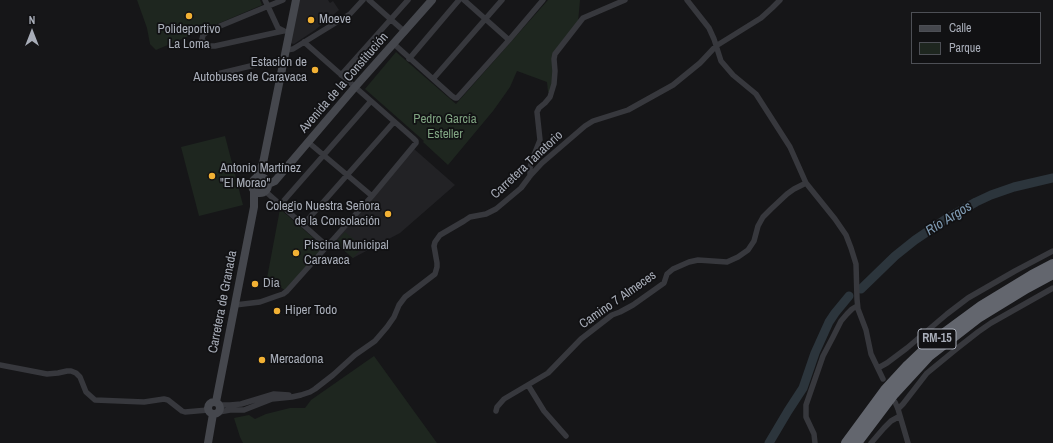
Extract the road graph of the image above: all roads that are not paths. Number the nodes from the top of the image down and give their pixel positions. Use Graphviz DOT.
graph roads {
  1 [pos="265,0"];
  2 [pos="283,0"];
  3 [pos="296,0"];
  4 [pos="363,0"];
  5 [pos="369,0"];
  6 [pos="408,0"];
  7 [pos="432,0"];
  8 [pos="459,0"];
  9 [pos="464,0"];
  10 [pos="502,0"];
  11 [pos="543,0"];
  12 [pos="625,0"];
  13 [pos="687,0"];
  14 [pos="780,0"];
  15 [pos="268,6"];
  16 [pos="486,18"];
  17 [pos="391,19"];
  18 [pos="281,30"];
  19 [pos="405,32"];
  20 [pos="509,40"];
  21 [pos="304,42"];
  22 [pos="394,44"];
  23 [pos="716,46"];
  24 [pos="286,50"];
  25 [pos="409,59"];
  26 [pos="283,63"];
  27 [pos="341,75"];
  28 [pos="209,76"];
  29 [pos="433,79"];
  30 [pos="355,87"];
  31 [pos="371,101"];
  32 [pos="394,122"];
  33 [pos="308,142"];
  34 [pos="324,155"];
  35 [pos="347,175"];
  36 [pos="530,176"];
  37 [pos="806,183"];
  38 [pos="263,185"];
  39 [pos="372,196"];
  40 [pos="280,205"];
  41 [pos="303,225"];
  42 [pos="327,246"];
  43 [pos="1053,251"];
  44 [pos="1053,264"];
  45 [pos="1053,274"];
  46 [pos="1053,288"];
  47 [pos="235,305"];
  48 [pos="857,306"];
  49 [pos="0,365"];
  50 [pos="878,368"];
  51 [pos="883,379"];
  52 [pos="528,384"];
  53 [pos="296,396"];
  54 [pos="284,398"];
  55 [pos="257,399"];
  56 [pos="250,401"];
  57 [pos="895,402"];
  58 [pos="217,403"];
  59 [pos="898,409"];
  60 [pos="228,410"];
  61 [pos="496,411"];
  62 [pos="213,412"];
  63 [pos="900,416"];
  64 [pos="566,436"];
  65 [pos="208,443"];
  66 [pos="815,443"];
  67 [pos="846,443"];
  68 [pos="857,443"];
  69 [pos="871,443"];
  70 [pos="908,443"];
  1 -- 15 [label="street"];
  2 -- 15 [label="street"];
  3 -- 18 [label="main road, Carretera de Granada"];
  4 -- 21 [label="street"];
  5 -- 17 [label="street"];
  6 -- 17 [label="street"];
  7 -- 19 [label="main road, Avenida de la Constitución"];
  8 -- 25 [label="street"];
  9 -- 16 [label="street"];
  10 -- 16 [label="street"];
  11 -- 20 [label="street"];
  12 -- 36 [label="street"];
  13 -- 23 [label="street"];
  14 -- 23 [label="street, Carretera Tanatorio"];
  15 -- 18 [label="street"];
  15 -- 18 [label="street"];
  16 -- 20 [label="street"];
  16 -- 29 [label="street"];
  17 -- 19 [label="street"];
  17 -- 27 [label="street"];
  18 -- 24 [label="main road, Carretera de Granada"];
  19 -- 22 [label="main road, Avenida de la Constitución"];
  20 -- 29 [label="street"];
  21 -- 24 [label="street"];
  21 -- 27 [label="street"];
  22 -- 25 [label="street"];
  22 -- 30 [label="main road, Avenida de la Constitución"];
  23 -- 36 [label="street, Carretera Tanatorio"];
  23 -- 37 [label="street"];
  24 -- 26 [label="main road, Carretera de Granada"];
  25 -- 29 [label="street"];
  26 -- 28 [label="street"];
  26 -- 38 [label="main road, Carretera de Granada"];
  27 -- 30 [label="street"];
  30 -- 31 [label="street"];
  30 -- 33 [label="main road, Avenida de la Constitución"];
  31 -- 32 [label="street"];
  31 -- 34 [label="street"];
  32 -- 35 [label="street"];
  32 -- 39 [label="street"];
  33 -- 34 [label="street"];
  33 -- 38 [label="main road, Avenida de la Constitución"];
  34 -- 35 [label="street"];
  34 -- 40 [label="street"];
  35 -- 39 [label="street"];
  35 -- 41 [label="street"];
  36 -- 53 [label="street, Carretera Tanatorio"];
  37 -- 48 [label="street"];
  37 -- 52 [label="street, Camino 7 Almeces"];
  38 -- 40 [label="street"];
  38 -- 47 [label="main road, Carretera de Granada"];
  39 -- 42 [label="street"];
  40 -- 41 [label="street"];
  41 -- 42 [label="street"];
  42 -- 47 [label="street"];
  43 -- 50 [label="street"];
  44 -- 67 [label="highway, RM-15"];
  45 -- 68 [label="highway, RM-15"];
  46 -- 59 [label="street"];
  47 -- 58 [label="main road, Carretera de Granada"];
  48 -- 50 [label="street"];
  48 -- 66 [label="street"];
  49 -- 62 [label="street"];
  50 -- 51 [label="street"];
  52 -- 61 [label="street, Camino 7 Almeces"];
  52 -- 64 [label="street"];
  53 -- 54 [label="street"];
  53 -- 55 [label="street"];
  54 -- 55 [label="street"];
  54 -- 60 [label="street"];
  55 -- 56 [label="street"];
  56 -- 58 [label="street"];
  56 -- 60 [label="street"];
  57 -- 59 [label="street"];
  58 -- 62 [label="main road, Carretera de Granada"];
  58 -- 62 [label="main road"];
  59 -- 63 [label="street"];
  60 -- 62 [label="street"];
  62 -- 65 [label="main road, Carretera de Granada"];
  63 -- 69 [label="street"];
  63 -- 70 [label="street"];
}
